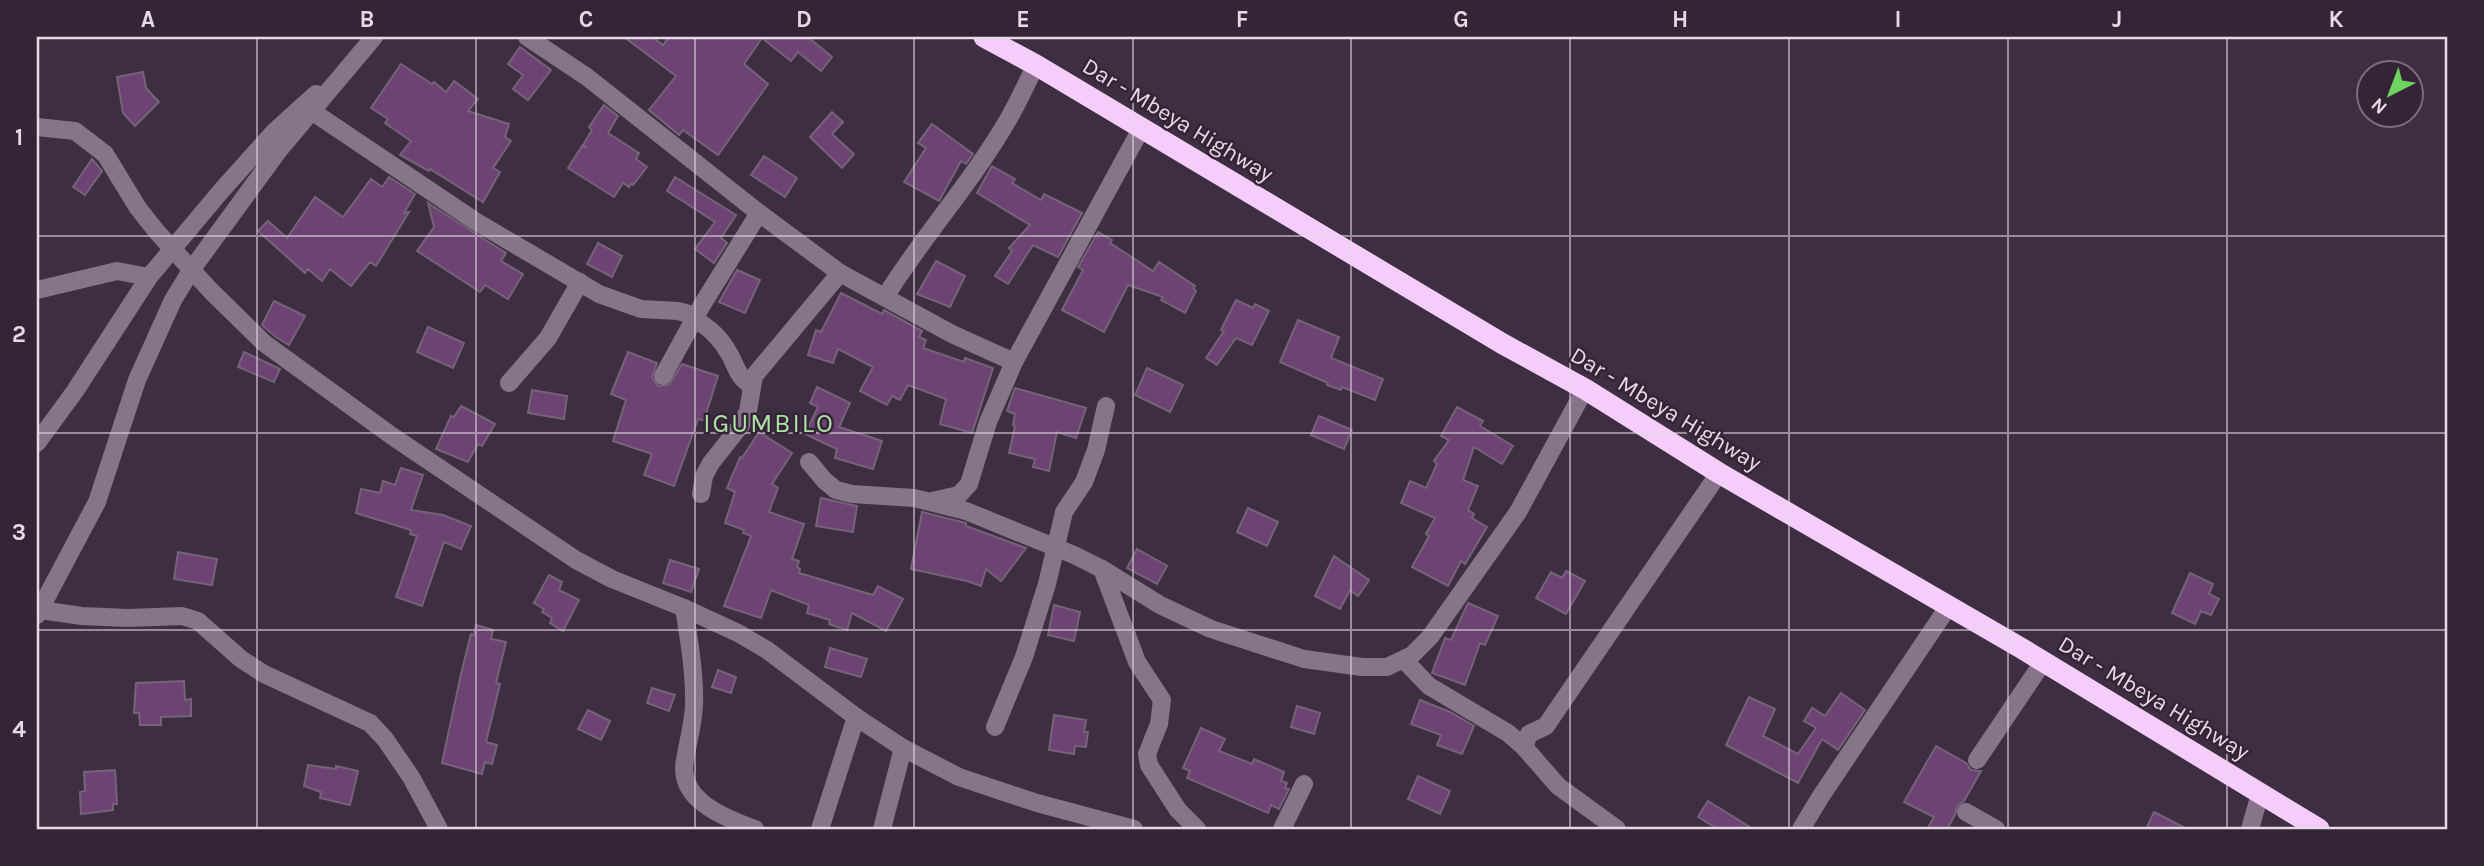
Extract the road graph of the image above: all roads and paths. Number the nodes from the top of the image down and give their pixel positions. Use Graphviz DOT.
graph roads {
  1 [pos="374,37"];
  2 [pos="527,37"];
  3 [pos="984,37"];
  4 [pos="1036,65"];
  5 [pos="347,71"];
  6 [pos="313,112"];
  7 [pos="37,127"];
  8 [pos="1142,129"];
  9 [pos="759,213"];
  10 [pos="172,249"];
  11 [pos="192,269"];
  12 [pos="840,273"];
  13 [pos="149,277"];
  14 [pos="580,282"];
  15 [pos="37,290"];
  16 [pos="885,297"];
  17 [pos="695,318"];
  18 [pos="1014,362"];
  19 [pos="663,376"];
  20 [pos="509,383"];
  21 [pos="752,386"];
  22 [pos="1584,389"];
  23 [pos="1105,406"];
  24 [pos="37,443"];
  25 [pos="808,462"];
  26 [pos="1719,473"];
  27 [pos="701,494"];
  28 [pos="928,502"];
  29 [pos="1054,548"];
  30 [pos="1102,569"];
  31 [pos="1948,607"];
  32 [pos="684,608"];
  33 [pos="38,612"];
  34 [pos="1405,660"];
  35 [pos="2043,662"];
  36 [pos="856,717"];
  37 [pos="995,727"];
  38 [pos="1524,747"];
  39 [pos="903,748"];
  40 [pos="1977,760"];
  41 [pos="1304,784"];
  42 [pos="2260,793"];
  43 [pos="1966,812"];
  44 [pos="439,829"];
  45 [pos="755,829"];
  46 [pos="820,829"];
  47 [pos="882,829"];
  48 [pos="1134,829"];
  49 [pos="1198,829"];
  50 [pos="1282,829"];
  51 [pos="1617,829"];
  52 [pos="1801,829"];
  53 [pos="1996,829"];
  54 [pos="2250,829"];
  55 [pos="2319,829"];
  1 -- 5 [label="street"];
  2 -- 9 [label="street"];
  3 -- 4 [label="highway, Dar - Mbeya Highway"];
  4 -- 8 [label="highway, Dar - Mbeya Highway"];
  4 -- 16 [label="street"];
  5 -- 6 [label="street"];
  5 -- 10 [label="street"];
  6 -- 11 [label="street"];
  6 -- 14 [label="street"];
  7 -- 10 [label="street"];
  8 -- 18 [label="street"];
  8 -- 22 [label="highway, Dar - Mbeya Highway"];
  9 -- 12 [label="street"];
  9 -- 17 [label="street"];
  10 -- 11 [label="street"];
  10 -- 13 [label="street"];
  11 -- 32 [label="street"];
  11 -- 33 [label="street"];
  12 -- 16 [label="street"];
  12 -- 21 [label="street"];
  13 -- 15 [label="street"];
  13 -- 24 [label="street"];
  14 -- 17 [label="street"];
  14 -- 20 [label="street"];
  16 -- 18 [label="street"];
  17 -- 19 [label="street"];
  17 -- 21 [label="street"];
  18 -- 28 [label="street"];
  21 -- 27 [label="street"];
  22 -- 26 [label="highway, Dar - Mbeya Highway"];
  22 -- 34 [label="street"];
  23 -- 29 [label="street"];
  25 -- 28 [label="street"];
  26 -- 31 [label="highway, Dar - Mbeya Highway"];
  26 -- 38 [label="street"];
  28 -- 29 [label="street"];
  29 -- 30 [label="street"];
  29 -- 37 [label="street"];
  30 -- 34 [label="street"];
  30 -- 49 [label="street"];
  31 -- 35 [label="highway, Dar - Mbeya Highway"];
  31 -- 52 [label="street"];
  32 -- 36 [label="street"];
  32 -- 45 [label="street"];
  33 -- 44 [label="street"];
  34 -- 38 [label="street"];
  35 -- 40 [label="street"];
  35 -- 42 [label="highway, Dar - Mbeya Highway"];
  36 -- 39 [label="street"];
  36 -- 46 [label="street"];
  38 -- 51 [label="street"];
  39 -- 47 [label="street"];
  39 -- 48 [label="street"];
  41 -- 50 [label="street"];
  42 -- 54 [label="street"];
  42 -- 55 [label="highway, Dar - Mbeya Highway"];
  43 -- 53 [label="street"];
}
